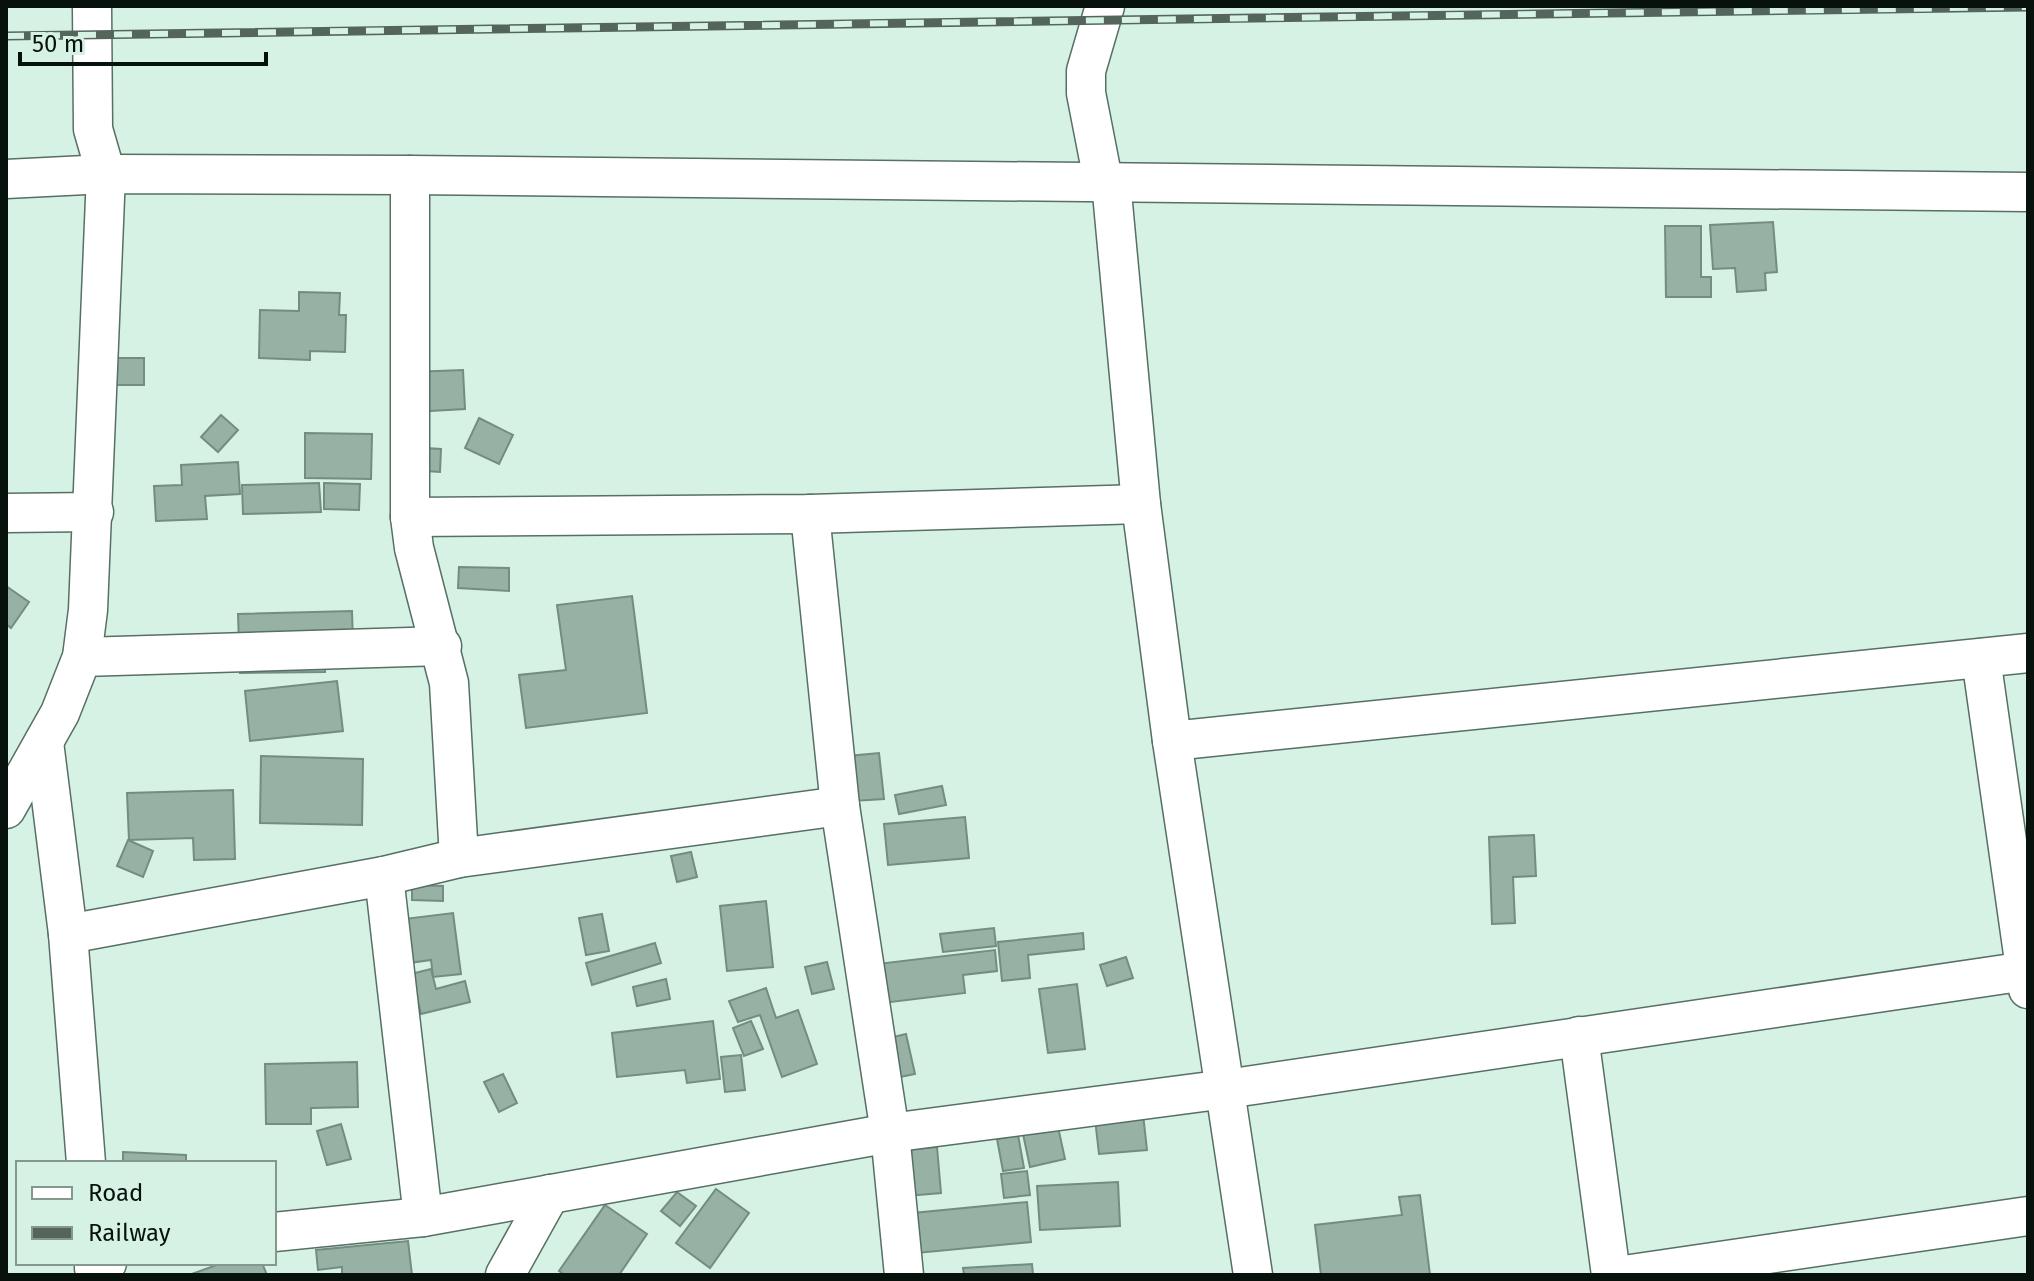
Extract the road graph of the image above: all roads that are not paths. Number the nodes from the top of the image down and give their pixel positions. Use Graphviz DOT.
graph roads {
  1 [pos="92,6"];
  2 [pos="1105,6"];
  3 [pos="106,174"];
  4 [pos="410,175"];
  5 [pos="6,179"];
  6 [pos="1111,182"];
  7 [pos="2028,192"];
  8 [pos="1141,504"];
  9 [pos="94,512"];
  10 [pos="6,513"];
  11 [pos="810,514"];
  12 [pos="410,517"];
  13 [pos="442,646"];
  14 [pos="2028,653"];
  15 [pos="82,657"];
  16 [pos="1981,658"];
  17 [pos="1172,741"];
  18 [pos="44,742"];
  19 [pos="840,806"];
  20 [pos="6,809"];
  21 [pos="459,858"];
  22 [pos="384,876"];
  23 [pos="68,934"];
  24 [pos="2027,980"];
  25 [pos="1579,1036"];
  26 [pos="1226,1089"];
  27 [pos="890,1133"];
  28 [pos="86,1161"];
  29 [pos="550,1194"];
  30 [pos="2028,1216"];
  31 [pos="423,1217"];
  32 [pos="900,1231"];
  33 [pos="276,1232"];
  34 [pos="505,1275"];
  35 [pos="874,1275"];
  36 [pos="904,1275"];
  37 [pos="1253,1275"];
  38 [pos="1611,1275"];
  39 [pos="1624,1275"];
  1 -- 3 [label="street"];
  2 -- 6 [label="street"];
  3 -- 4 [label="street"];
  3 -- 5 [label="street"];
  3 -- 9 [label="street"];
  4 -- 6 [label="street"];
  4 -- 12 [label="street"];
  6 -- 7 [label="street"];
  6 -- 8 [label="street"];
  8 -- 11 [label="street"];
  8 -- 17 [label="street"];
  9 -- 10 [label="street"];
  9 -- 15 [label="street"];
  11 -- 12 [label="street"];
  11 -- 19 [label="street"];
  12 -- 13 [label="street"];
  13 -- 15 [label="street"];
  13 -- 21 [label="street"];
  14 -- 16 [label="street"];
  15 -- 18 [label="street"];
  16 -- 17 [label="street"];
  16 -- 24 [label="street"];
  17 -- 26 [label="street"];
  18 -- 20 [label="street"];
  18 -- 23 [label="street"];
  19 -- 21 [label="street"];
  19 -- 27 [label="street"];
  21 -- 22 [label="street"];
  22 -- 23 [label="street"];
  22 -- 31 [label="street"];
  23 -- 28 [label="street"];
  24 -- 25 [label="street"];
  25 -- 26 [label="street"];
  25 -- 38 [label="street"];
  26 -- 27 [label="street"];
  26 -- 37 [label="street"];
  27 -- 29 [label="street"];
  27 -- 32 [label="street"];
  29 -- 31 [label="street"];
  29 -- 34 [label="street"];
  30 -- 39 [label="street"];
  31 -- 33 [label="street"];
  32 -- 35 [label="street"];
  32 -- 36 [label="street"];
}
